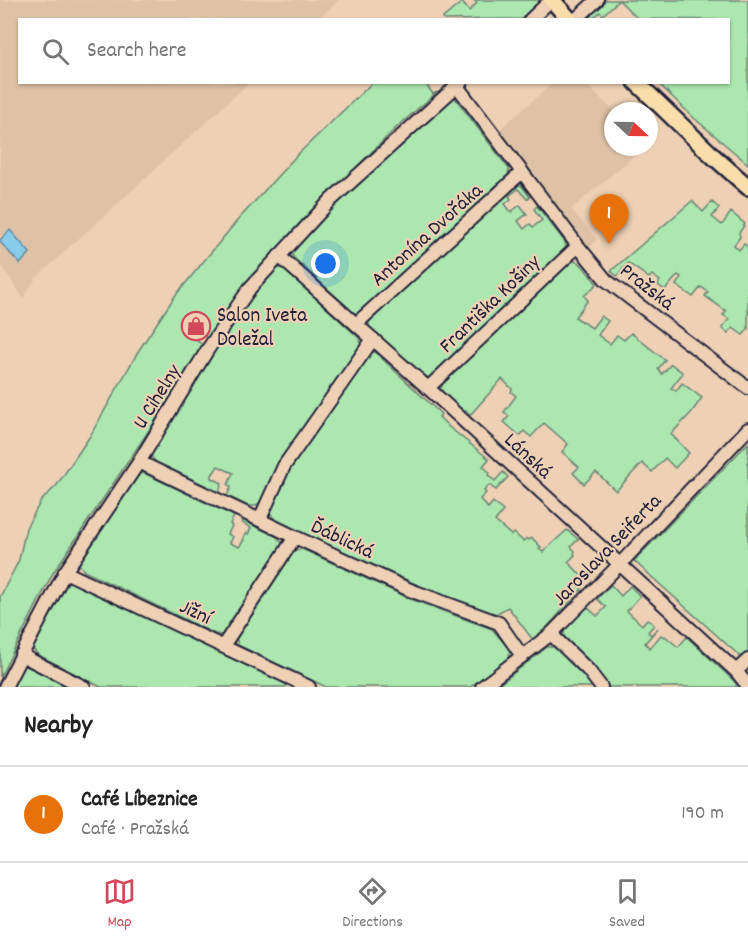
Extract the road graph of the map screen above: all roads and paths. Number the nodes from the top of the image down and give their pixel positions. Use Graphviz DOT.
graph roads {
  1 [pos="552,0"];
  2 [pos="597,0"];
  3 [pos="532,18"];
  4 [pos="568,18"];
  5 [pos="577,18"];
  6 [pos="457,84"];
  7 [pos="638,84"];
  8 [pos="522,172"];
  9 [pos="748,188"];
  10 [pos="578,246"];
  11 [pos="279,256"];
  12 [pos="356,324"];
  13 [pos="373,339"];
  14 [pos="428,388"];
  15 [pos="748,388"];
  16 [pos="748,429"];
  17 [pos="139,462"];
  18 [pos="260,519"];
  19 [pos="295,537"];
  20 [pos="619,565"];
  21 [pos="65,572"];
  22 [pos="551,634"];
  23 [pos="223,646"];
  24 [pos="21,655"];
  25 [pos="522,656"];
  26 [pos="748,660"];
  27 [pos="736,671"];
  28 [pos="748,686"];
  29 [pos="5,687"];
  30 [pos="84,687"];
  31 [pos="309,687"];
  32 [pos="482,687"];
  33 [pos="601,687"];
  1 -- 3 [label="street"];
  1 -- 4 [label="main road"];
  2 -- 5 [label="street"];
  6 -- 8 [label="street, Pražská"];
  6 -- 11 [label="street, U Cihelny"];
  7 -- 9 [label="main road"];
  8 -- 10 [label="street, Pražská"];
  8 -- 12 [label="street, Antonína Dvořáka"];
  10 -- 14 [label="street, Františka Košiny"];
  10 -- 15 [label="street, Pražská"];
  11 -- 12 [label="street, Lánská"];
  11 -- 17 [label="street, U Cihelny"];
  12 -- 13 [label="street, Lánská"];
  13 -- 14 [label="street, Lánská"];
  13 -- 18 [label="street"];
  14 -- 20 [label="street, Lánská"];
  16 -- 20 [label="street, Jaroslava Seiferta"];
  17 -- 18 [label="street, Ďáblická"];
  17 -- 21 [label="street, U Cihelny"];
  18 -- 19 [label="street, Ďáblická"];
  19 -- 23 [label="street"];
  19 -- 25 [label="street, Ďáblická"];
  20 -- 22 [label="street, Jaroslava Seiferta"];
  20 -- 27 [label="street, Lánská"];
  21 -- 23 [label="street, Jižní"];
  21 -- 24 [label="street, U Cihelny"];
  22 -- 25 [label="street, Jaroslava Seiferta"];
  22 -- 33 [label="street"];
  23 -- 31 [label="street, Jižní"];
  24 -- 29 [label="street, U Cihelny"];
  24 -- 30 [label="street"];
  25 -- 32 [label="street, Jaroslava Seiferta"];
  26 -- 27 [label="street"];
  27 -- 28 [label="street, Lánská"];
}
